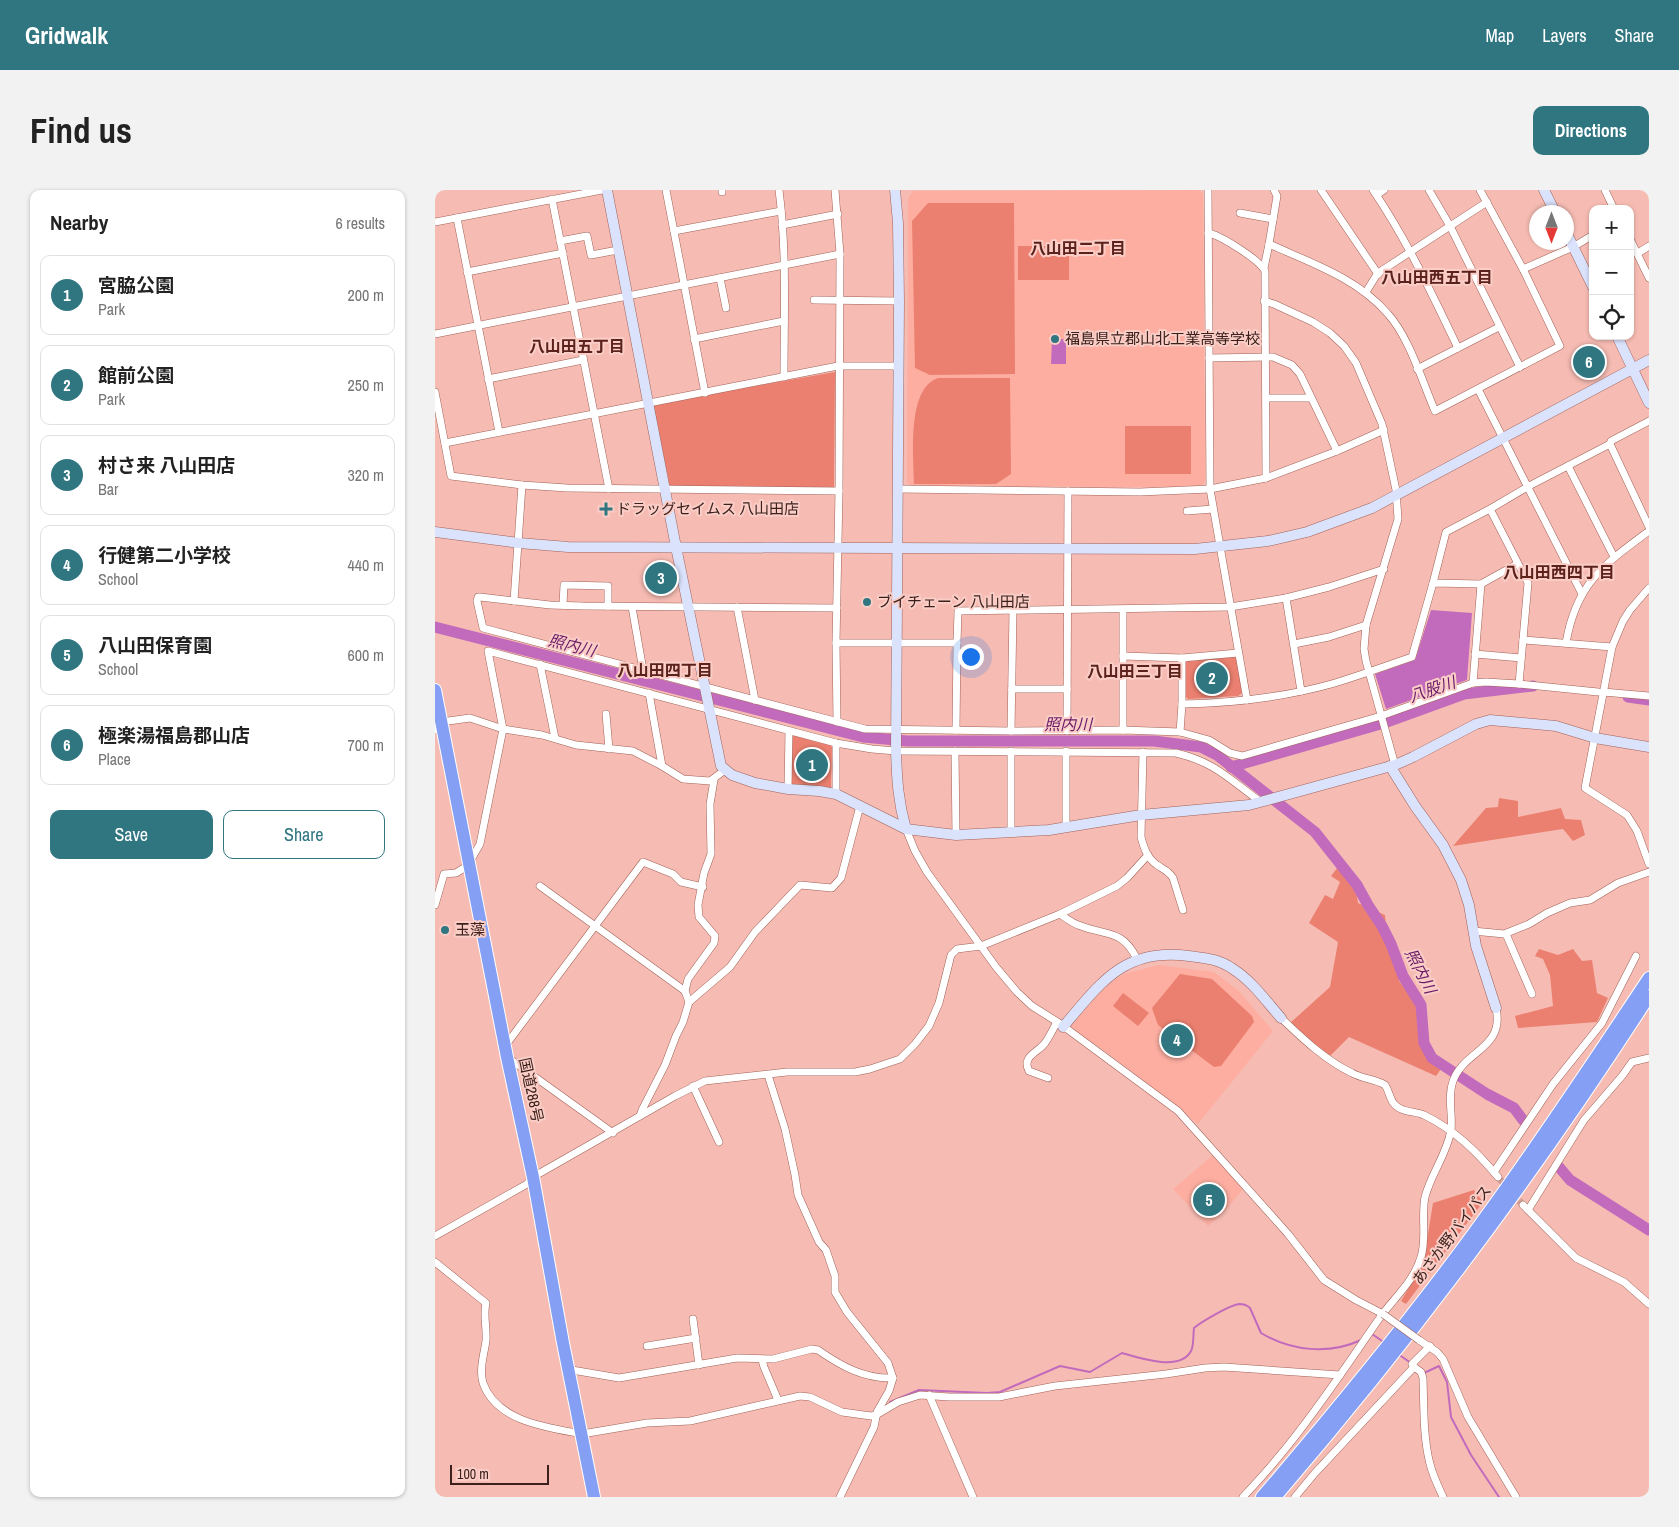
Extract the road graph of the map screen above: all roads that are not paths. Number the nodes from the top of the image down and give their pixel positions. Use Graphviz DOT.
graph roads {
  1 [pos="602,190"];
  2 [pos="607,190"];
  3 [pos="665,190"];
  4 [pos="779,190"];
  5 [pos="835,190"];
  6 [pos="895,190"];
  7 [pos="1208,190"];
  8 [pos="1274,190"];
  9 [pos="1321,190"];
  10 [pos="1384,190"];
  11 [pos="1429,190"];
  12 [pos="1480,190"];
  13 [pos="1544,190"];
  14 [pos="1605,190"];
  15 [pos="1375,192"];
  16 [pos="552,200"];
  17 [pos="1487,202"];
  18 [pos="1552,205"];
  19 [pos="1612,205"];
  20 [pos="781,211"];
  21 [pos="1240,213"];
  22 [pos="838,214"];
  23 [pos="457,218"];
  24 [pos="1273,219"];
  25 [pos="435,222"];
  26 [pos="783,225"];
  27 [pos="1450,226"];
  28 [pos="674,231"];
  29 [pos="1208,232"];
  30 [pos="1589,237"];
  31 [pos="560,241"];
  32 [pos="1269,244"];
  33 [pos="1574,246"];
  34 [pos="1634,246"];
  35 [pos="1649,246"];
  36 [pos="1574,249"];
  37 [pos="618,250"];
  38 [pos="1566,250"];
  39 [pos="1411,252"];
  40 [pos="563,253"];
  41 [pos="840,254"];
  42 [pos="1638,254"];
  43 [pos="785,265"];
  44 [pos="1264,268"];
  45 [pos="1523,269"];
  46 [pos="467,272"];
  47 [pos="1378,274"];
  48 [pos="720,278"];
  49 [pos="1649,278"];
  50 [pos="1589,279"];
  51 [pos="684,285"];
  52 [pos="1365,292"];
  53 [pos="627,296"];
  54 [pos="814,300"];
  55 [pos="839,300"];
  56 [pos="899,301"];
  57 [pos="1265,301"];
  58 [pos="573,307"];
  59 [pos="726,308"];
  60 [pos="784,321"];
  61 [pos="477,325"];
  62 [pos="1499,327"];
  63 [pos="435,334"];
  64 [pos="694,339"];
  65 [pos="1619,340"];
  66 [pos="1458,348"];
  67 [pos="1265,357"];
  68 [pos="1209,358"];
  69 [pos="583,360"];
  70 [pos="1649,360"];
  71 [pos="839,366"];
  72 [pos="898,366"];
  73 [pos="1520,367"];
  74 [pos="1633,368"];
  75 [pos="1417,369"];
  76 [pos="784,377"];
  77 [pos="488,379"];
  78 [pos="1478,389"];
  79 [pos="435,392"];
  80 [pos="705,393"];
  81 [pos="1266,398"];
  82 [pos="1311,398"];
  83 [pos="648,403"];
  84 [pos="1649,403"];
  85 [pos="594,414"];
  86 [pos="1649,421"];
  87 [pos="1384,430"];
  88 [pos="499,432"];
  89 [pos="1503,439"];
  90 [pos="445,443"];
  91 [pos="1610,444"];
  92 [pos="1337,451"];
  93 [pos="1568,466"];
  94 [pos="1266,478"];
  95 [pos="522,486"];
  96 [pos="1529,486"];
  97 [pos="1210,488"];
  98 [pos="609,489"];
  99 [pos="898,489"];
  100 [pos="666,490"];
  101 [pos="839,491"];
  102 [pos="1068,491"];
  103 [pos="1397,495"];
  104 [pos="1213,509"];
  105 [pos="1490,509"];
  106 [pos="1187,511"];
  107 [pos="1649,527"];
  108 [pos="1649,531"];
  109 [pos="435,532"];
  110 [pos="519,544"];
  111 [pos="676,547"];
  112 [pos="838,548"];
  113 [pos="897,548"];
  114 [pos="1220,548"];
  115 [pos="1067,550"];
  116 [pos="1614,557"];
  117 [pos="1517,564"];
  118 [pos="1383,569"];
  119 [pos="1433,582"];
  120 [pos="1481,584"];
  121 [pos="1649,588"];
  122 [pos="1582,594"];
  123 [pos="1286,598"];
  124 [pos="514,601"];
  125 [pos="563,605"];
  126 [pos="608,606"];
  127 [pos="688,606"];
  128 [pos="632,607"];
  129 [pos="737,607"];
  130 [pos="1230,607"];
  131 [pos="837,608"];
  132 [pos="1013,610"];
  133 [pos="1067,610"];
  134 [pos="1123,610"];
  135 [pos="1366,625"];
  136 [pos="1523,640"];
  137 [pos="836,643"];
  138 [pos="896,643"];
  139 [pos="957,643"];
  140 [pos="1566,643"];
  141 [pos="1293,644"];
  142 [pos="1612,647"];
  143 [pos="1239,653"];
  144 [pos="1475,654"];
  145 [pos="1123,656"];
  146 [pos="1182,658"];
  147 [pos="1521,658"];
  148 [pos="541,664"];
  149 [pos="643,670"];
  150 [pos="1369,672"];
  151 [pos="1473,683"];
  152 [pos="1519,684"];
  153 [pos="705,687"];
  154 [pos="1012,689"];
  155 [pos="1067,689"];
  156 [pos="435,690"];
  157 [pos="1301,691"];
  158 [pos="1601,692"];
  159 [pos="649,693"];
  160 [pos="1649,696"];
  161 [pos="755,700"];
  162 [pos="1247,700"];
  163 [pos="1182,704"];
  164 [pos="709,709"];
  165 [pos="606,714"];
  166 [pos="1381,716"];
  167 [pos="837,722"];
  168 [pos="437,726"];
  169 [pos="503,729"];
  170 [pos="896,729"];
  171 [pos="789,730"];
  172 [pos="956,730"];
  173 [pos="1123,730"];
  174 [pos="1011,731"];
  175 [pos="1067,731"];
  176 [pos="1180,732"];
  177 [pos="555,738"];
  178 [pos="1595,738"];
  179 [pos="836,742"];
  180 [pos="1649,747"];
  181 [pos="609,749"];
  182 [pos="896,751"];
  183 [pos="955,751"];
  184 [pos="1011,751"];
  185 [pos="1066,751"];
  186 [pos="1143,752"];
  187 [pos="662,766"];
  188 [pos="1393,766"];
  189 [pos="725,770"];
  190 [pos="714,780"];
  191 [pos="788,789"];
  192 [pos="836,794"];
  193 [pos="1261,802"];
  194 [pos="860,806"];
  195 [pos="1141,815"];
  196 [pos="1067,828"];
  197 [pos="906,829"];
  198 [pos="1011,832"];
  199 [pos="956,835"];
  200 [pos="1148,855"];
  201 [pos="1649,864"];
  202 [pos="466,866"];
  203 [pos="1649,872"];
  204 [pos="540,886"];
  205 [pos="703,887"];
  206 [pos="435,905"];
  207 [pos="1183,910"];
  208 [pos="1060,914"];
  209 [pos="595,926"];
  210 [pos="1473,931"];
  211 [pos="1506,934"];
  212 [pos="981,946"];
  213 [pos="1636,956"];
  214 [pos="1137,959"];
  215 [pos="1649,978"];
  216 [pos="685,991"];
  217 [pos="1532,994"];
  218 [pos="1649,996"];
  219 [pos="689,1002"];
  220 [pos="1496,1008"];
  221 [pos="1281,1018"];
  222 [pos="1060,1025"];
  223 [pos="506,1051"];
  224 [pos="1649,1058"];
  225 [pos="767,1075"];
  226 [pos="1048,1078"];
  227 [pos="693,1086"];
  228 [pos="640,1116"];
  229 [pos="1451,1130"];
  230 [pos="613,1133"];
  231 [pos="719,1142"];
  232 [pos="530,1181"];
  233 [pos="435,1236"];
  234 [pos="435,1262"];
  235 [pos="1649,1304"];
  236 [pos="1383,1314"];
  237 [pos="693,1319"];
  238 [pos="696,1338"];
  239 [pos="647,1346"];
  240 [pos="1429,1346"];
  241 [pos="762,1360"];
  242 [pos="699,1365"];
  243 [pos="1414,1367"];
  244 [pos="567,1369"];
  245 [pos="1340,1375"];
  246 [pos="893,1378"];
  247 [pos="929,1395"];
  248 [pos="778,1400"];
  249 [pos="877,1415"];
  250 [pos="579,1433"];
  251 [pos="589,1497"];
  252 [pos="594,1497"];
  253 [pos="840,1497"];
  254 [pos="973,1497"];
  255 [pos="1243,1497"];
  256 [pos="1262,1497"];
  257 [pos="1275,1497"];
  258 [pos="1295,1497"];
  259 [pos="1443,1497"];
  260 [pos="1516,1497"];
  1 -- 16 [label="street"];
  2 -- 37 [label="street"];
  3 -- 28 [label="street"];
  4 -- 20 [label="street"];
  5 -- 22 [label="street"];
  6 -- 56 [label="street"];
  7 -- 29 [label="street"];
  8 -- 24 [label="street"];
  9 -- 47 [label="street"];
  10 -- 15 [label="street"];
  11 -- 27 [label="street"];
  12 -- 17 [label="street"];
  13 -- 18 [label="street"];
  14 -- 19 [label="street"];
  15 -- 39 [label="street"];
  16 -- 23 [label="street"];
  16 -- 31 [label="street"];
  17 -- 27 [label="street"];
  17 -- 45 [label="street"];
  20 -- 26 [label="street"];
  20 -- 28 [label="street"];
  21 -- 24 [label="street"];
  22 -- 26 [label="street"];
  22 -- 41 [label="street"];
  23 -- 25 [label="street"];
  23 -- 46 [label="street"];
  24 -- 32 [label="street"];
  26 -- 43 [label="street"];
  27 -- 39 [label="street"];
  27 -- 62 [label="street"];
  28 -- 51 [label="street"];
  29 -- 44 [label="street"];
  29 -- 68 [label="street"];
  30 -- 33 [label="street"];
  31 -- 37 [label="street"];
  31 -- 40 [label="street"];
  32 -- 44 [label="street"];
  32 -- 52 [label="street"];
  34 -- 42 [label="street"];
  35 -- 42 [label="street"];
  36 -- 50 [label="street"];
  37 -- 53 [label="street"];
  38 -- 45 [label="street"];
  39 -- 47 [label="street"];
  39 -- 66 [label="street"];
  40 -- 46 [label="street"];
  40 -- 58 [label="street"];
  41 -- 43 [label="street"];
  41 -- 55 [label="street"];
  42 -- 49 [label="street"];
  43 -- 48 [label="street"];
  43 -- 60 [label="street"];
  44 -- 57 [label="street"];
  45 -- 73 [label="street"];
  46 -- 61 [label="street"];
  47 -- 52 [label="street"];
  48 -- 51 [label="street"];
  48 -- 59 [label="street"];
  51 -- 53 [label="street"];
  51 -- 64 [label="street"];
  52 -- 75 [label="street"];
  53 -- 58 [label="street"];
  53 -- 83 [label="street"];
  54 -- 55 [label="street"];
  55 -- 56 [label="street"];
  55 -- 71 [label="street"];
  56 -- 72 [label="street"];
  57 -- 67 [label="street"];
  57 -- 87 [label="street"];
  58 -- 61 [label="street"];
  58 -- 69 [label="street"];
  60 -- 64 [label="street"];
  60 -- 76 [label="street"];
  61 -- 63 [label="street"];
  61 -- 77 [label="street"];
  62 -- 66 [label="street"];
  62 -- 73 [label="street"];
  64 -- 80 [label="street"];
  65 -- 74 [label="street"];
  66 -- 75 [label="street"];
  67 -- 68 [label="street"];
  67 -- 81 [label="street"];
  67 -- 82 [label="street"];
  68 -- 97 [label="street"];
  69 -- 77 [label="street"];
  69 -- 85 [label="street"];
  70 -- 74 [label="street"];
  71 -- 72 [label="street"];
  71 -- 76 [label="street"];
  71 -- 101 [label="street"];
  72 -- 99 [label="street"];
  73 -- 78 [label="street"];
  74 -- 84 [label="street"];
  74 -- 89 [label="street"];
  75 -- 78 [label="street"];
  76 -- 80 [label="street"];
  77 -- 88 [label="street"];
  78 -- 89 [label="street"];
  79 -- 90 [label="street"];
  80 -- 83 [label="street"];
  81 -- 82 [label="street"];
  81 -- 94 [label="street"];
  82 -- 92 [label="street"];
  83 -- 85 [label="street"];
  83 -- 100 [label="street"];
  85 -- 88 [label="street"];
  85 -- 98 [label="street"];
  86 -- 91 [label="street"];
  87 -- 92 [label="street"];
  87 -- 103 [label="street"];
  88 -- 90 [label="street"];
  89 -- 96 [label="street"];
  89 -- 103 [label="street"];
  90 -- 95 [label="street"];
  91 -- 93 [label="street"];
  91 -- 107 [label="street"];
  92 -- 94 [label="street"];
  93 -- 96 [label="street"];
  93 -- 116 [label="street"];
  94 -- 97 [label="street"];
  95 -- 98 [label="street"];
  95 -- 110 [label="street"];
  96 -- 105 [label="street"];
  96 -- 122 [label="street"];
  97 -- 102 [label="street"];
  97 -- 104 [label="street"];
  98 -- 100 [label="street"];
  99 -- 102 [label="street"];
  99 -- 113 [label="street"];
  100 -- 101 [label="street"];
  100 -- 111 [label="street"];
  101 -- 112 [label="street"];
  102 -- 115 [label="street"];
  103 -- 114 [label="street"];
  103 -- 118 [label="street"];
  104 -- 106 [label="street"];
  104 -- 114 [label="street"];
  105 -- 117 [label="street"];
  105 -- 119 [label="street"];
  108 -- 116 [label="street"];
  109 -- 110 [label="street"];
  110 -- 111 [label="street"];
  110 -- 124 [label="street"];
  111 -- 112 [label="street"];
  111 -- 127 [label="street"];
  112 -- 113 [label="street"];
  112 -- 131 [label="street"];
  113 -- 115 [label="street"];
  113 -- 138 [label="street"];
  114 -- 115 [label="street"];
  114 -- 130 [label="street"];
  115 -- 133 [label="street"];
  116 -- 122 [label="street"];
  117 -- 120 [label="street"];
  117 -- 136 [label="street"];
  118 -- 123 [label="street"];
  118 -- 135 [label="street"];
  119 -- 120 [label="street"];
  119 -- 150 [label="street"];
  120 -- 144 [label="street"];
  121 -- 142 [label="street"];
  122 -- 140 [label="street"];
  123 -- 130 [label="street"];
  123 -- 141 [label="street"];
  124 -- 125 [label="street"];
  124 -- 149 [label="street"];
  125 -- 126 [label="street"];
  125 -- 126 [label="street"];
  126 -- 128 [label="street"];
  127 -- 128 [label="street"];
  127 -- 129 [label="street"];
  127 -- 153 [label="street"];
  128 -- 149 [label="street"];
  129 -- 131 [label="street"];
  129 -- 161 [label="street"];
  130 -- 134 [label="street"];
  130 -- 143 [label="street"];
  131 -- 137 [label="street"];
  132 -- 133 [label="street"];
  132 -- 139 [label="street"];
  132 -- 154 [label="street"];
  133 -- 134 [label="street"];
  133 -- 155 [label="street"];
  134 -- 145 [label="street"];
  135 -- 141 [label="street"];
  135 -- 150 [label="street"];
  136 -- 140 [label="street"];
  136 -- 147 [label="street"];
  137 -- 138 [label="street"];
  137 -- 167 [label="street"];
  138 -- 139 [label="street"];
  138 -- 170 [label="street"];
  139 -- 172 [label="street"];
  140 -- 142 [label="street"];
  141 -- 157 [label="street"];
  142 -- 158 [label="street"];
  143 -- 146 [label="street"];
  143 -- 162 [label="street"];
  144 -- 147 [label="street"];
  144 -- 151 [label="street"];
  145 -- 146 [label="street"];
  145 -- 173 [label="street"];
  146 -- 163 [label="street"];
  147 -- 152 [label="street"];
  148 -- 159 [label="street"];
  148 -- 169 [label="street"];
  148 -- 177 [label="street"];
  149 -- 153 [label="street"];
  150 -- 157 [label="street"];
  150 -- 166 [label="street"];
  151 -- 152 [label="street"];
  151 -- 166 [label="street"];
  152 -- 158 [label="street"];
  153 -- 161 [label="street"];
  153 -- 164 [label="street"];
  154 -- 155 [label="street"];
  154 -- 174 [label="street"];
  155 -- 175 [label="street"];
  156 -- 168 [label="highway, 国道288号"];
  157 -- 162 [label="street"];
  158 -- 160 [label="street"];
  158 -- 178 [label="street"];
  159 -- 164 [label="street"];
  159 -- 187 [label="street"];
  161 -- 167 [label="street"];
  162 -- 163 [label="street"];
  163 -- 176 [label="street"];
  164 -- 171 [label="street"];
  164 -- 189 [label="street"];
  165 -- 181 [label="street"];
  166 -- 176 [label="street"];
  166 -- 188 [label="street"];
  167 -- 170 [label="street"];
  168 -- 169 [label="street"];
  168 -- 202 [label="highway, 国道288号"];
  169 -- 177 [label="street"];
  169 -- 202 [label="street"];
  170 -- 172 [label="street"];
  170 -- 182 [label="street"];
  171 -- 179 [label="street"];
  171 -- 191 [label="street"];
  172 -- 174 [label="street"];
  173 -- 175 [label="street"];
  173 -- 176 [label="street"];
  174 -- 175 [label="street"];
  177 -- 181 [label="street"];
  178 -- 180 [label="street"];
  178 -- 188 [label="street"];
  178 -- 201 [label="street"];
  179 -- 182 [label="street"];
  179 -- 192 [label="street"];
  181 -- 187 [label="street"];
  182 -- 183 [label="street"];
  182 -- 197 [label="street"];
  183 -- 184 [label="street"];
  183 -- 199 [label="street"];
  184 -- 185 [label="street"];
  184 -- 198 [label="street"];
  185 -- 186 [label="street"];
  185 -- 196 [label="street"];
  186 -- 193 [label="street"];
  186 -- 195 [label="street"];
  187 -- 190 [label="street"];
  188 -- 193 [label="street"];
  188 -- 210 [label="street"];
  189 -- 190 [label="street"];
  189 -- 191 [label="street"];
  190 -- 205 [label="street"];
  191 -- 192 [label="street"];
  192 -- 194 [label="street"];
  193 -- 195 [label="street"];
  194 -- 197 [label="street"];
  194 -- 219 [label="street"];
  195 -- 196 [label="street"];
  195 -- 200 [label="street"];
  196 -- 198 [label="street"];
  197 -- 199 [label="street"];
  197 -- 212 [label="street"];
  198 -- 199 [label="street"];
  200 -- 207 [label="street"];
  200 -- 208 [label="street"];
  202 -- 206 [label="street"];
  202 -- 223 [label="highway, 国道288号"];
  202 -- 232 [label="highway, 国道288号"];
  203 -- 211 [label="street"];
  204 -- 209 [label="street"];
  205 -- 209 [label="street"];
  205 -- 216 [label="street"];
  208 -- 212 [label="street"];
  208 -- 214 [label="street"];
  209 -- 216 [label="street"];
  209 -- 223 [label="street"];
  210 -- 211 [label="street"];
  210 -- 220 [label="street"];
  211 -- 217 [label="street"];
  212 -- 222 [label="street"];
  212 -- 225 [label="street"];
  213 -- 229 [label="street"];
  214 -- 221 [label="street"];
  214 -- 222 [label="street"];
  215 -- 256 [label="highway, あさか野バイパス"];
  216 -- 219 [label="street"];
  218 -- 257 [label="highway, あさか野バイパス"];
  219 -- 228 [label="street"];
  220 -- 229 [label="street"];
  221 -- 229 [label="street"];
  222 -- 226 [label="street"];
  222 -- 236 [label="street"];
  223 -- 230 [label="street"];
  223 -- 232 [label="highway, 国道288号"];
  224 -- 235 [label="street"];
  225 -- 227 [label="street"];
  225 -- 246 [label="street"];
  227 -- 228 [label="street"];
  227 -- 231 [label="street"];
  228 -- 230 [label="street"];
  229 -- 236 [label="street"];
  230 -- 232 [label="street"];
  232 -- 233 [label="street"];
  232 -- 244 [label="highway, 国道288号"];
  234 -- 250 [label="street"];
  236 -- 240 [label="street, bridge"];
  236 -- 245 [label="street"];
  237 -- 238 [label="street"];
  238 -- 239 [label="street"];
  238 -- 242 [label="street"];
  240 -- 243 [label="street"];
  240 -- 260 [label="street"];
  241 -- 242 [label="street"];
  241 -- 246 [label="street"];
  241 -- 248 [label="street"];
  242 -- 244 [label="street"];
  243 -- 258 [label="street"];
  243 -- 259 [label="street"];
  244 -- 250 [label="highway, 国道288号"];
  245 -- 247 [label="street"];
  245 -- 255 [label="street"];
  246 -- 249 [label="street"];
  247 -- 249 [label="street"];
  247 -- 254 [label="street"];
  248 -- 249 [label="street"];
  248 -- 250 [label="street"];
  249 -- 253 [label="street"];
  250 -- 251 [label="highway, 国道288号"];
  250 -- 252 [label="highway, 国道288号"];
}
